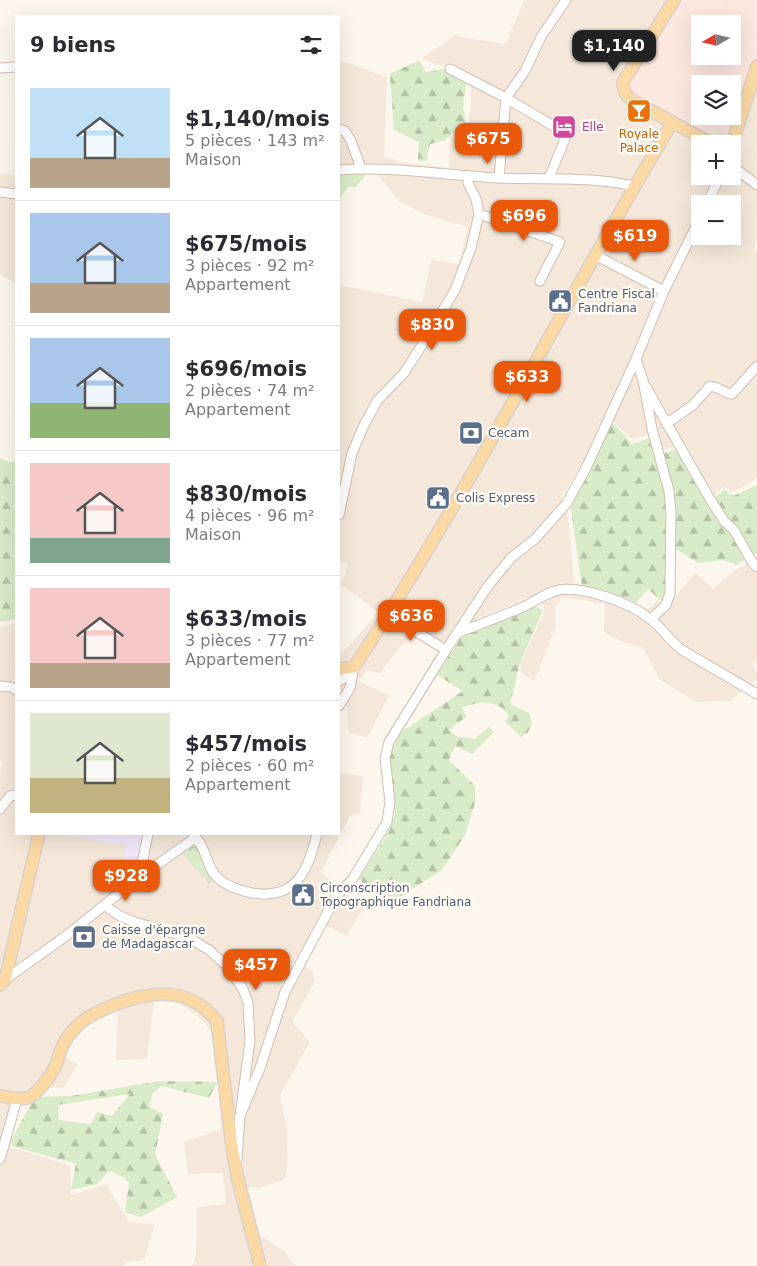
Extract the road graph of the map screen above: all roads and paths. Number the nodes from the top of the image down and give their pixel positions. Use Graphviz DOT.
graph roads {
  1 [pos="566,0"];
  2 [pos="674,0"];
  3 [pos="757,66"];
  4 [pos="15,67"];
  5 [pos="0,68"];
  6 [pos="450,69"];
  7 [pos="506,98"];
  8 [pos="672,123"];
  9 [pos="340,129"];
  10 [pos="695,135"];
  11 [pos="735,135"];
  12 [pos="361,168"];
  13 [pos="340,170"];
  14 [pos="741,173"];
  15 [pos="468,176"];
  16 [pos="499,178"];
  17 [pos="549,178"];
  18 [pos="757,185"];
  19 [pos="634,186"];
  20 [pos="0,192"];
  21 [pos="15,194"];
  22 [pos="479,214"];
  23 [pos="691,236"];
  24 [pos="595,254"];
  25 [pos="540,281"];
  26 [pos="664,291"];
  27 [pos="636,359"];
  28 [pos="757,366"];
  29 [pos="643,380"];
  30 [pos="666,424"];
  31 [pos="340,510"];
  32 [pos="757,567"];
  33 [pos="389,615"];
  34 [pos="651,619"];
  35 [pos="456,634"];
  36 [pos="446,650"];
  37 [pos="354,667"];
  38 [pos="340,669"];
  39 [pos="0,680"];
  40 [pos="340,680"];
  41 [pos="0,686"];
  42 [pos="13,689"];
  43 [pos="757,694"];
  44 [pos="340,704"];
  45 [pos="15,795"];
  46 [pos="0,809"];
  47 [pos="40,835"];
  48 [pos="148,835"];
  49 [pos="318,835"];
  50 [pos="195,836"];
  51 [pos="134,881"];
  52 [pos="104,904"];
  53 [pos="2,983"];
  54 [pos="0,1096"];
  55 [pos="17,1099"];
  56 [pos="240,1116"];
  57 [pos="0,1159"];
  58 [pos="237,1171"];
  59 [pos="260,1266"];
  1 -- 7 [label="street"];
  2 -- 8 [label="main road"];
  3 -- 11 [label="main road"];
  4 -- 5 [label="street"];
  6 -- 7 [label="street"];
  7 -- 16 [label="street"];
  7 -- 17 [label="street"];
  8 -- 10 [label="main road"];
  8 -- 19 [label="main road"];
  9 -- 12 [label="street"];
  12 -- 13 [label="street"];
  12 -- 15 [label="street"];
  14 -- 18 [label="street"];
  15 -- 16 [label="street"];
  15 -- 22 [label="street"];
  16 -- 17 [label="street"];
  17 -- 19 [label="street"];
  19 -- 24 [label="main road"];
  20 -- 21 [label="street"];
  22 -- 25 [label="street"];
  22 -- 31 [label="street"];
  23 -- 26 [label="street"];
  24 -- 26 [label="street"];
  24 -- 33 [label="main road"];
  26 -- 27 [label="street"];
  27 -- 29 [label="street"];
  27 -- 35 [label="street"];
  28 -- 30 [label="street"];
  29 -- 30 [label="street"];
  29 -- 34 [label="street"];
  30 -- 32 [label="street"];
  33 -- 36 [label="street"];
  33 -- 37 [label="main road"];
  34 -- 35 [label="street"];
  34 -- 43 [label="street"];
  35 -- 36 [label="street"];
  36 -- 56 [label="street"];
  37 -- 38 [label="main road"];
  37 -- 40 [label="street"];
  37 -- 44 [label="street"];
  39 -- 42 [label="street"];
  41 -- 42 [label="street"];
  45 -- 46 [label="street"];
  47 -- 53 [label="main road"];
  48 -- 51 [label="street"];
  49 -- 50 [label="street"];
  50 -- 51 [label="street"];
  51 -- 52 [label="street"];
  52 -- 53 [label="street"];
  52 -- 56 [label="street"];
  54 -- 55 [label="main road"];
  55 -- 57 [label="street"];
  55 -- 58 [label="main road"];
  56 -- 58 [label="street"];
  58 -- 59 [label="main road"];
}
